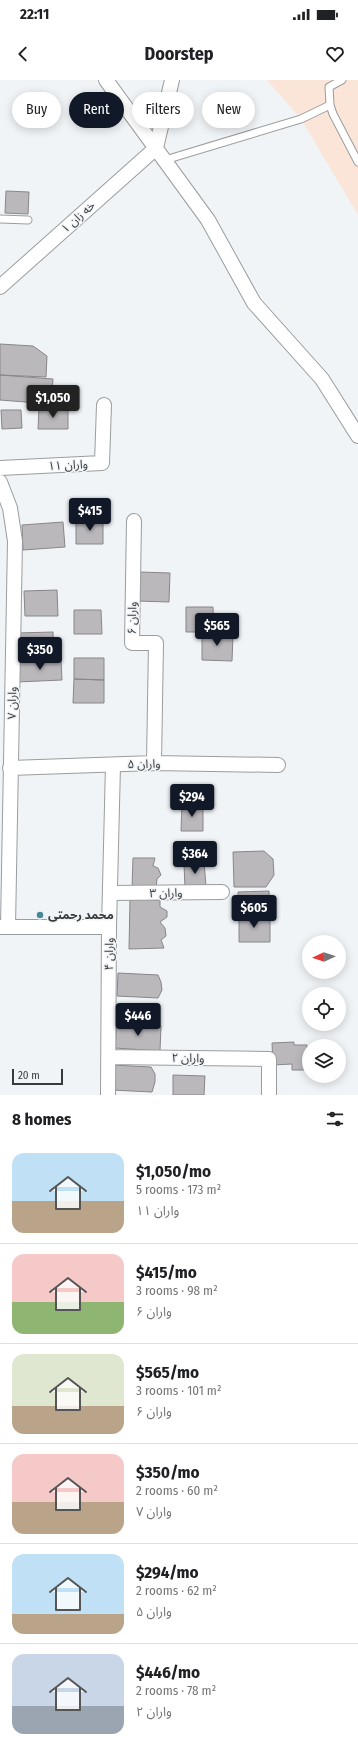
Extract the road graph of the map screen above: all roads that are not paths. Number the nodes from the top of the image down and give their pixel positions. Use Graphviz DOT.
graph roads {
  1 [pos="106,80"];
  2 [pos="172,80"];
  3 [pos="342,80"];
  4 [pos="330,105"];
  5 [pos="156,148"];
  6 [pos="165,160"];
  7 [pos="358,162"];
  8 [pos="0,219"];
  9 [pos="28,220"];
  10 [pos="0,287"];
  11 [pos="104,405"];
  12 [pos="358,436"];
  13 [pos="0,468"];
  14 [pos="0,482"];
  15 [pos="134,521"];
  16 [pos="154,763"];
  17 [pos="113,765"];
  18 [pos="278,765"];
  19 [pos="10,768"];
  20 [pos="222,892"];
  21 [pos="110,893"];
  22 [pos="4,927"];
  23 [pos="109,927"];
  24 [pos="108,1057"];
  25 [pos="108,1095"];
  26 [pos="269,1095"];
  1 -- 5 [label="street"];
  2 -- 5 [label="street"];
  3 -- 4 [label="lane"];
  4 -- 6 [label="lane"];
  4 -- 7 [label="lane"];
  5 -- 6 [label="street"];
  5 -- 10 [label="street, خه زان ۱"];
  6 -- 12 [label="street"];
  8 -- 9 [label="lane"];
  11 -- 13 [label="street, واران ۱۱"];
  14 -- 19 [label="street, واران ۷"];
  15 -- 16 [label="street, واران ۶"];
  16 -- 17 [label="street, واران ۵"];
  16 -- 18 [label="street, واران ۵"];
  17 -- 19 [label="street, واران ۵"];
  17 -- 21 [label="street, واران ۴"];
  19 -- 22 [label="street, واران ۷"];
  20 -- 21 [label="street, واران ۳"];
  21 -- 23 [label="street, واران ۴"];
  22 -- 23 [label="street"];
  23 -- 24 [label="street, واران ۴"];
  24 -- 25 [label="street, واران ۴"];
  24 -- 26 [label="street, واران ۲"];
}
